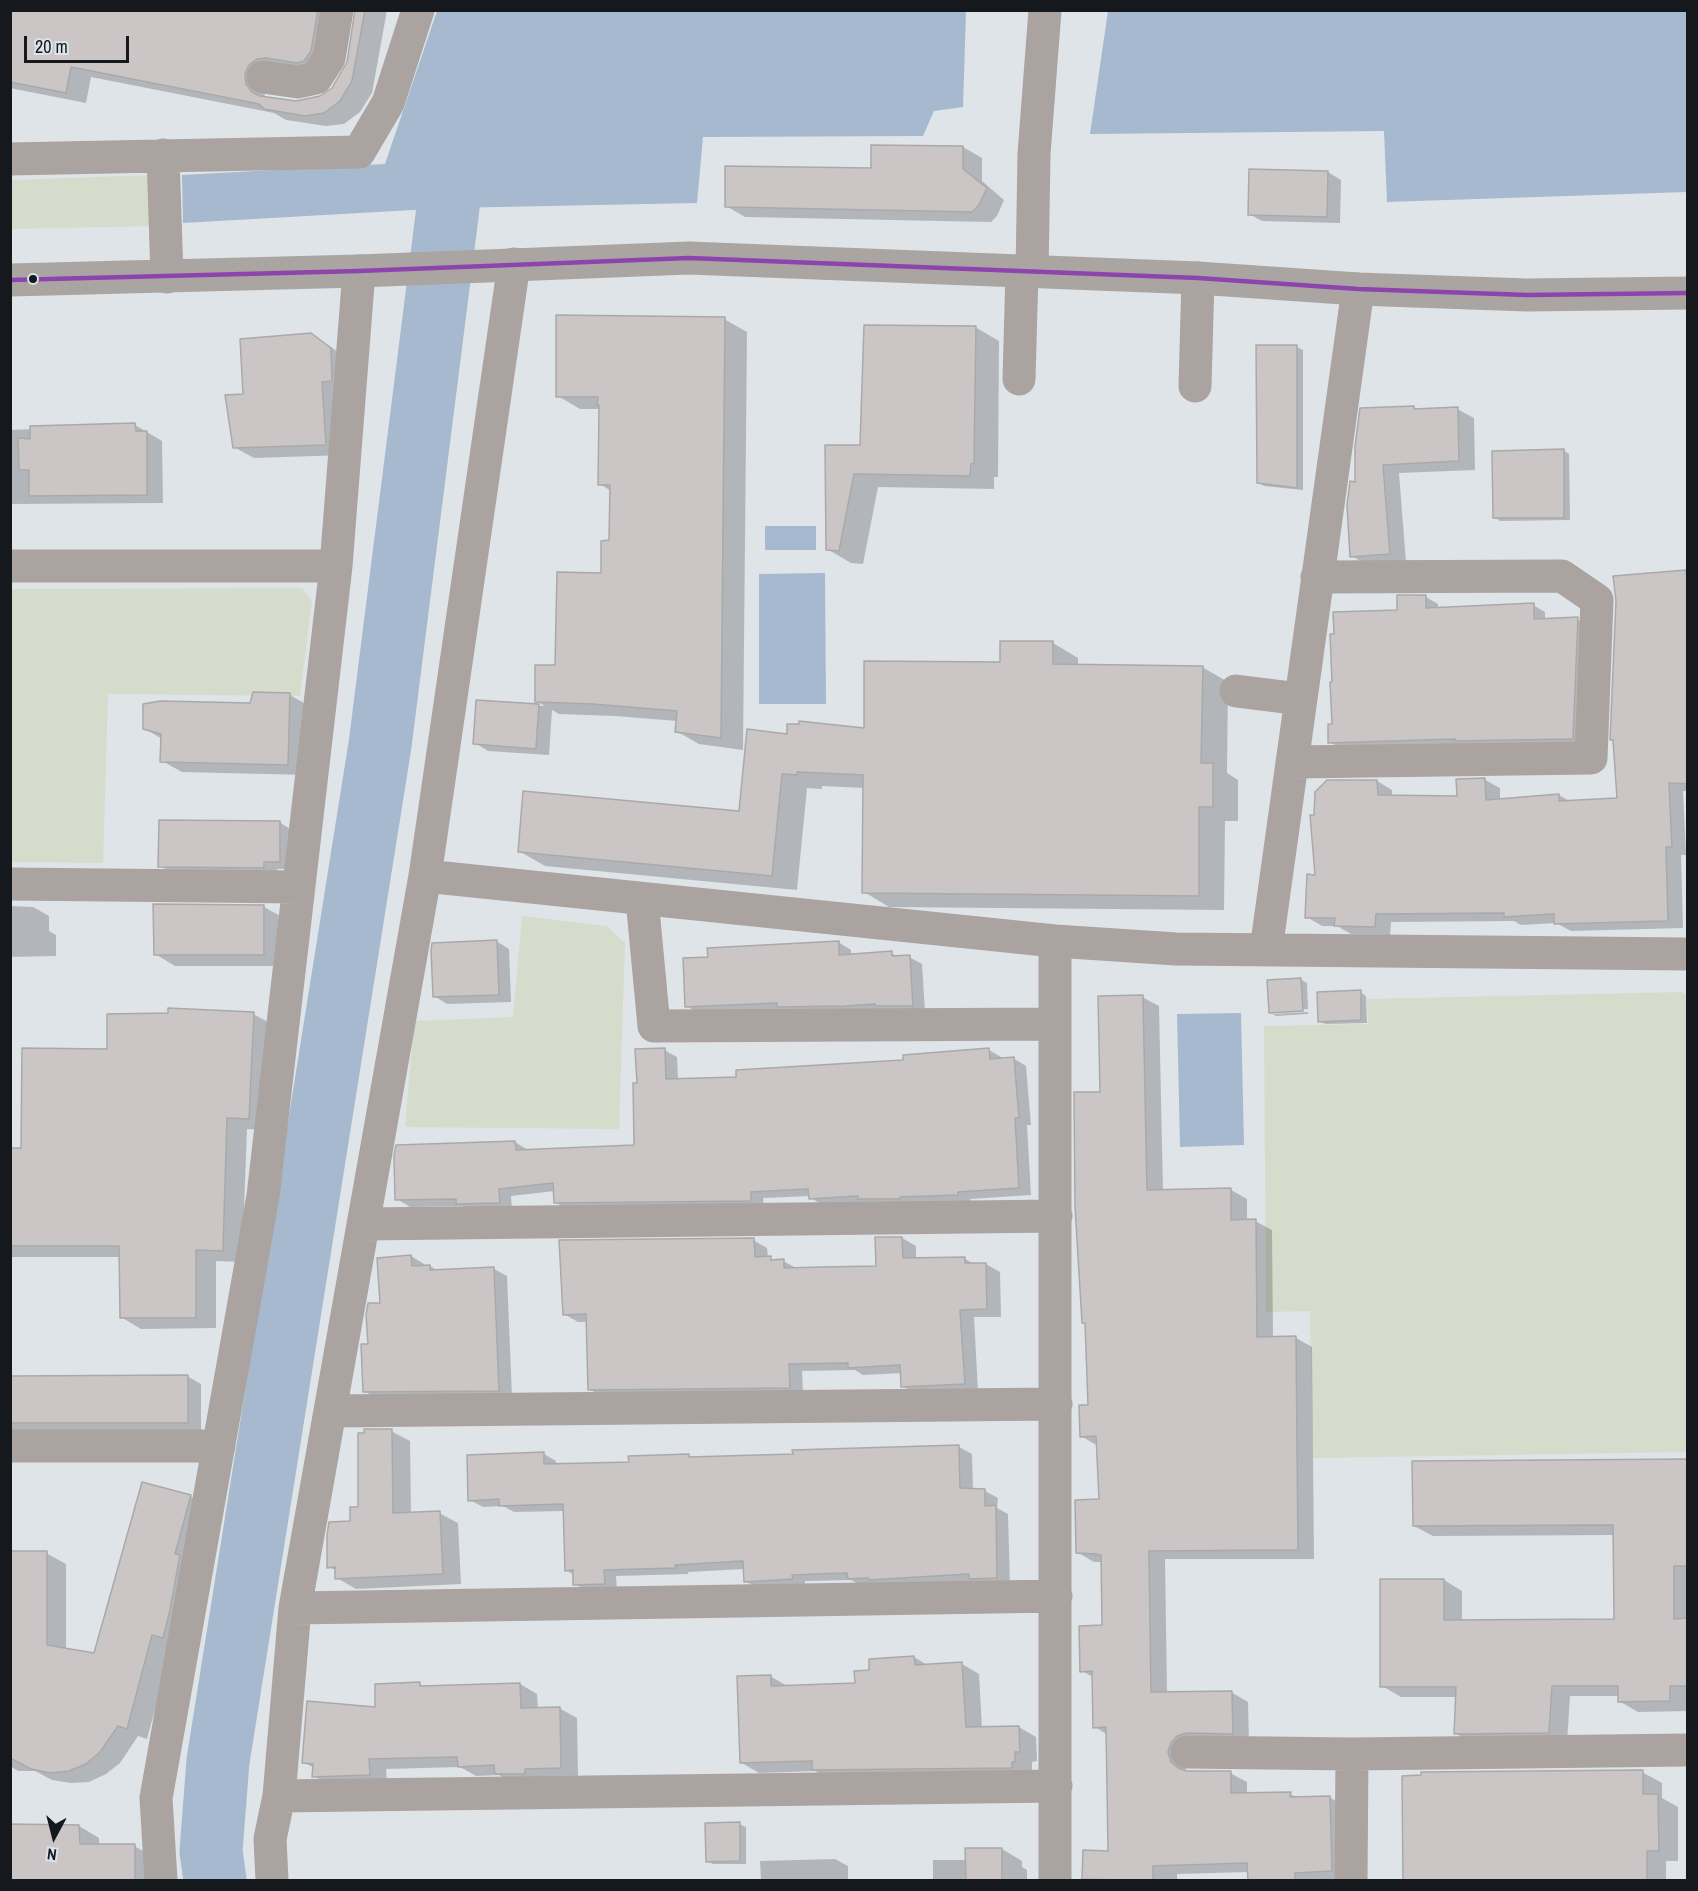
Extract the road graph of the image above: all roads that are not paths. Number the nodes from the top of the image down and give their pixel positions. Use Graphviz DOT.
graph roads {
  1 [pos="337,10"];
  2 [pos="418,10"];
  3 [pos="1045,10"];
  4 [pos="263,77"];
  5 [pos="10,159"];
  6 [pos="164,164"];
  7 [pos="514,264"];
  8 [pos="370,271"];
  9 [pos="1027,272"];
  10 [pos="167,277"];
  11 [pos="1198,278"];
  12 [pos="10,280"];
  13 [pos="1358,289"];
  14 [pos="1688,293"];
  15 [pos="1019,380"];
  16 [pos="1194,386"];
  17 [pos="10,566"];
  18 [pos="336,566"];
  19 [pos="1317,577"];
  20 [pos="1236,691"];
  21 [pos="1300,699"];
  22 [pos="1292,762"];
  23 [pos="424,876"];
  24 [pos="10,885"];
  25 [pos="299,887"];
  26 [pos="642,899"];
  27 [pos="1055,941"];
  28 [pos="1266,950"];
  29 [pos="1688,954"];
  30 [pos="1055,1024"];
  31 [pos="1056,1216"];
  32 [pos="363,1224"];
  33 [pos="1056,1404"];
  34 [pos="331,1411"];
  35 [pos="10,1446"];
  36 [pos="219,1446"];
  37 [pos="1056,1596"];
  38 [pos="295,1608"];
  39 [pos="1688,1750"];
  40 [pos="1187,1752"];
  41 [pos="1352,1754"];
  42 [pos="1056,1786"];
  43 [pos="279,1796"];
  44 [pos="161,1881"];
  45 [pos="272,1881"];
  46 [pos="1055,1881"];
  47 [pos="1351,1881"];
  1 -- 4 [label="street"];
  2 -- 6 [label="street"];
  3 -- 9 [label="street"];
  5 -- 6 [label="street"];
  6 -- 10 [label="street"];
  7 -- 8 [label="main road"];
  7 -- 9 [label="main road"];
  7 -- 23 [label="street"];
  8 -- 10 [label="main road"];
  8 -- 18 [label="street"];
  9 -- 11 [label="main road"];
  9 -- 15 [label="street"];
  10 -- 12 [label="main road"];
  11 -- 13 [label="main road"];
  11 -- 16 [label="street"];
  13 -- 14 [label="main road"];
  13 -- 19 [label="street"];
  17 -- 18 [label="street"];
  18 -- 25 [label="street"];
  19 -- 21 [label="street"];
  19 -- 22 [label="street"];
  20 -- 21 [label="street"];
  21 -- 22 [label="street"];
  22 -- 28 [label="street"];
  23 -- 26 [label="street"];
  23 -- 32 [label="street"];
  24 -- 25 [label="street"];
  25 -- 36 [label="street"];
  26 -- 27 [label="street"];
  26 -- 30 [label="street"];
  27 -- 28 [label="street"];
  27 -- 30 [label="street"];
  28 -- 29 [label="street"];
  30 -- 31 [label="street"];
  31 -- 32 [label="street"];
  31 -- 33 [label="street"];
  32 -- 34 [label="street"];
  33 -- 34 [label="street"];
  33 -- 37 [label="street"];
  34 -- 38 [label="street"];
  35 -- 36 [label="street"];
  36 -- 44 [label="street"];
  37 -- 38 [label="street"];
  37 -- 42 [label="street"];
  38 -- 43 [label="street"];
  39 -- 41 [label="street"];
  40 -- 41 [label="street"];
  41 -- 47 [label="street"];
  42 -- 43 [label="street"];
  42 -- 46 [label="street"];
  43 -- 45 [label="street"];
}
